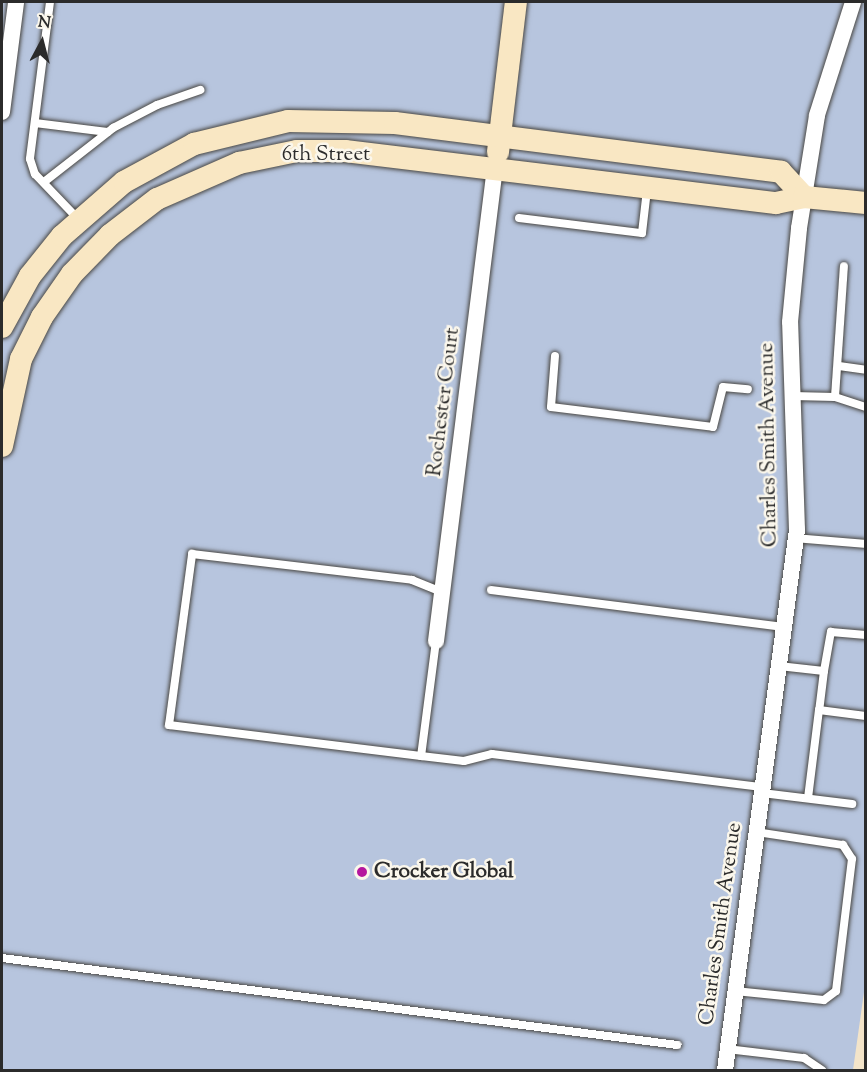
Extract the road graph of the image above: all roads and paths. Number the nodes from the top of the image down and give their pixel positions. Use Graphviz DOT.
graph roads {
  1 [pos="16,2"];
  2 [pos="50,2"];
  3 [pos="516,2"];
  4 [pos="853,2"];
  5 [pos="201,90"];
  6 [pos="2,112"];
  7 [pos="35,123"];
  8 [pos="107,132"];
  9 [pos="500,138"];
  10 [pos="495,168"];
  11 [pos="44,182"];
  12 [pos="648,186"];
  13 [pos="804,196"];
  14 [pos="866,203"];
  15 [pos="519,218"];
  16 [pos="78,219"];
  17 [pos="844,266"];
  18 [pos="2,327"];
  19 [pos="555,356"];
  20 [pos="839,366"];
  21 [pos="866,370"];
  22 [pos="748,389"];
  23 [pos="793,396"];
  24 [pos="836,397"];
  25 [pos="866,407"];
  26 [pos="2,446"];
  27 [pos="795,538"];
  28 [pos="866,544"];
  29 [pos="491,590"];
  30 [pos="442,593"];
  31 [pos="784,627"];
  32 [pos="866,635"];
  33 [pos="436,641"];
  34 [pos="778,666"];
  35 [pos="824,671"];
  36 [pos="819,710"];
  37 [pos="866,716"];
  38 [pos="421,756"];
  39 [pos="762,790"];
  40 [pos="808,798"];
  41 [pos="852,804"];
  42 [pos="756,832"];
  43 [pos="2,958"];
  44 [pos="735,991"];
  45 [pos="677,1045"];
  46 [pos="728,1049"];
  47 [pos="724,1071"];
  48 [pos="822,1071"];
  1 -- 6 [label="street"];
  2 -- 7 [label="lane"];
  3 -- 9 [label="main road"];
  4 -- 13 [label="street, Charles Smith Avenue"];
  5 -- 8 [label="lane"];
  7 -- 8 [label="lane"];
  7 -- 11 [label="lane"];
  8 -- 11 [label="lane"];
  9 -- 10 [label="main road"];
  9 -- 13 [label="main road, 6th Street"];
  9 -- 16 [label="main road, 6th Street"];
  10 -- 12 [label="main road, 6th Street"];
  10 -- 26 [label="main road, 6th Street"];
  10 -- 30 [label="street, Rochester Court"];
  11 -- 16 [label="lane"];
  12 -- 13 [label="main road, 6th Street"];
  12 -- 15 [label="lane"];
  13 -- 14 [label="main road, 6th Street"];
  13 -- 23 [label="street, Charles Smith Avenue"];
  16 -- 18 [label="main road, 6th Street"];
  17 -- 20 [label="lane"];
  19 -- 22 [label="lane"];
  20 -- 21 [label="lane"];
  20 -- 24 [label="lane"];
  23 -- 24 [label="lane"];
  23 -- 27 [label="street, Charles Smith Avenue"];
  24 -- 25 [label="lane"];
  27 -- 28 [label="lane"];
  27 -- 31 [label="street, Charles Smith Avenue"];
  29 -- 31 [label="lane"];
  30 -- 33 [label="street, Rochester Court"];
  30 -- 38 [label="lane"];
  31 -- 34 [label="street, Charles Smith Avenue"];
  32 -- 35 [label="lane"];
  33 -- 38 [label="lane"];
  34 -- 35 [label="lane"];
  34 -- 39 [label="street, Charles Smith Avenue"];
  35 -- 36 [label="lane"];
  36 -- 37 [label="lane"];
  36 -- 40 [label="lane"];
  38 -- 39 [label="lane"];
  39 -- 40 [label="lane"];
  39 -- 42 [label="street, Charles Smith Avenue"];
  40 -- 41 [label="lane"];
  42 -- 44 [label="street, Charles Smith Avenue"];
  42 -- 44 [label="lane"];
  43 -- 45 [label="lane"];
  44 -- 46 [label="street, Charles Smith Avenue"];
  46 -- 47 [label="street, Charles Smith Avenue"];
  46 -- 48 [label="lane"];
}
